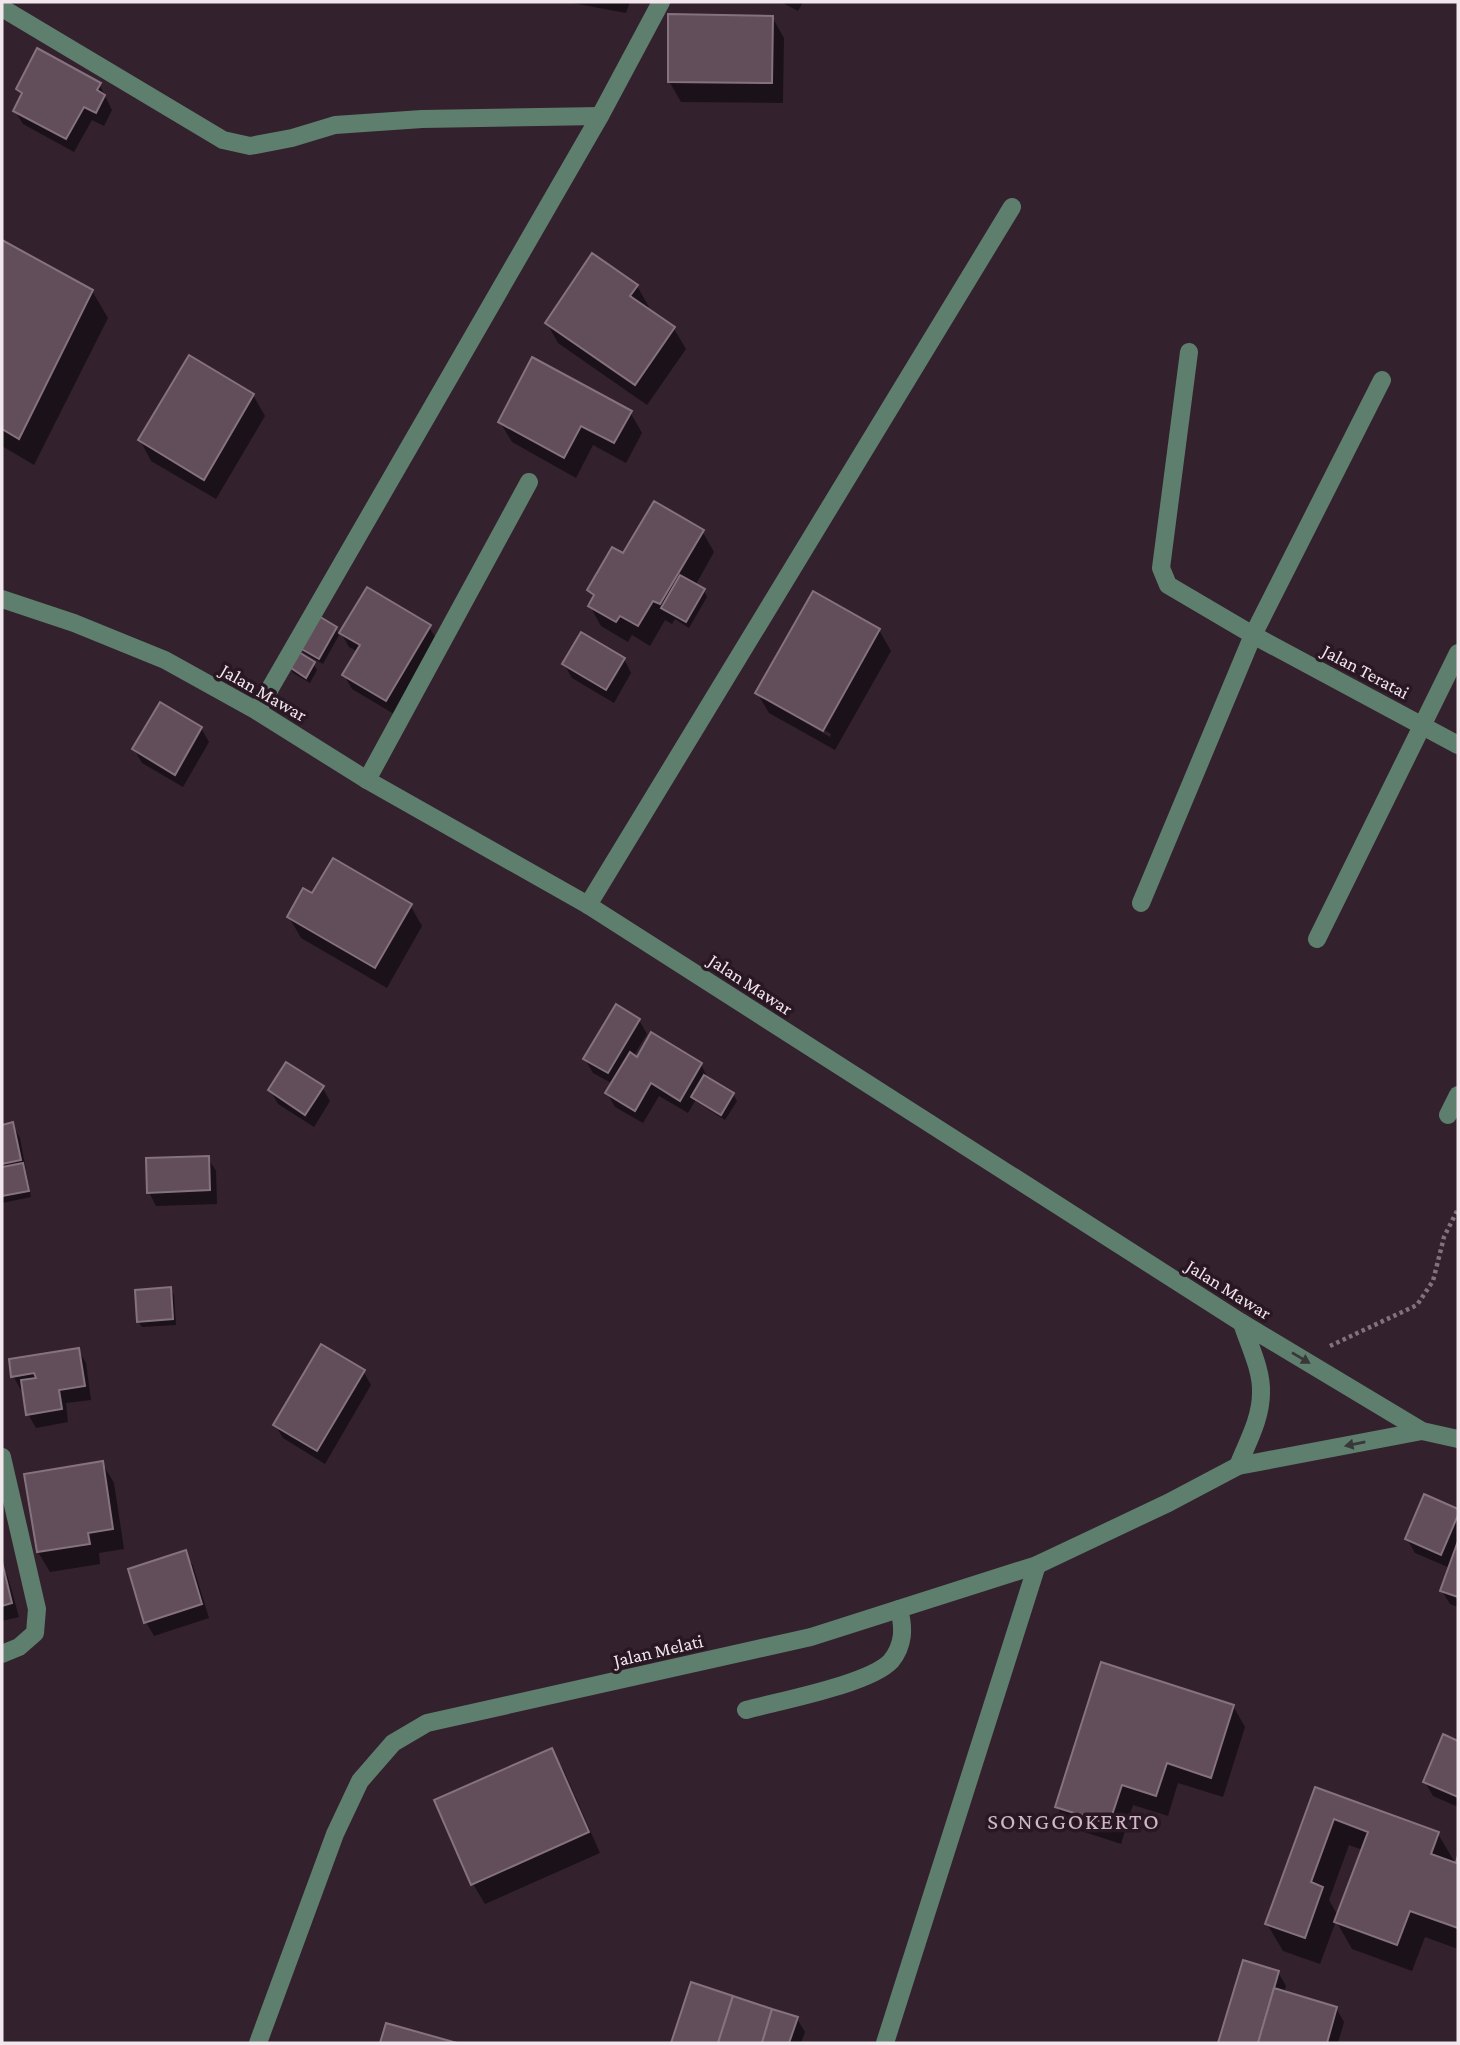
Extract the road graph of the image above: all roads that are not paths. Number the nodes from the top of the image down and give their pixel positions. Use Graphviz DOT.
graph roads {
  1 [pos="661,2"];
  2 [pos="2,8"];
  3 [pos="600,116"];
  4 [pos="1012,207"];
  5 [pos="1189,352"];
  6 [pos="1382,380"];
  7 [pos="529,482"];
  8 [pos="2,599"];
  9 [pos="1253,635"];
  10 [pos="1458,653"];
  11 [pos="257,711"];
  12 [pos="1424,726"];
  13 [pos="1458,745"];
  14 [pos="367,780"];
  15 [pos="1141,903"];
  16 [pos="588,905"];
  17 [pos="1317,939"];
  18 [pos="1458,1095"];
  19 [pos="1448,1115"];
  20 [pos="1242,1324"];
  21 [pos="1422,1431"];
  22 [pos="1458,1438"];
  23 [pos="2,1457"];
  24 [pos="1238,1466"];
  25 [pos="1037,1565"];
  26 [pos="899,1609"];
  27 [pos="2,1654"];
  28 [pos="746,1710"];
  29 [pos="257,2043"];
  30 [pos="885,2043"];
  1 -- 3 [label="street"];
  2 -- 3 [label="street"];
  3 -- 11 [label="street"];
  4 -- 16 [label="street"];
  5 -- 9 [label="street, Jalan Teratai"];
  6 -- 9 [label="street"];
  7 -- 14 [label="street"];
  8 -- 11 [label="street, Jalan Mawar"];
  9 -- 12 [label="street, Jalan Teratai"];
  9 -- 15 [label="street"];
  10 -- 12 [label="street"];
  11 -- 14 [label="street, Jalan Mawar"];
  12 -- 13 [label="street, Jalan Teratai"];
  12 -- 17 [label="street"];
  14 -- 16 [label="street, Jalan Mawar"];
  16 -- 20 [label="street, Jalan Mawar"];
  18 -- 19 [label="street"];
  20 -- 21 [label="street, Jalan Mawar, one-way"];
  20 -- 24 [label="street"];
  21 -- 22 [label="street, Jalan Mawar"];
  21 -- 24 [label="street, Jalan Melati, one-way"];
  23 -- 27 [label="street"];
  24 -- 25 [label="street, Jalan Melati"];
  25 -- 26 [label="street, Jalan Melati"];
  25 -- 30 [label="street"];
  26 -- 28 [label="street"];
  26 -- 29 [label="street, Jalan Melati"];
}
